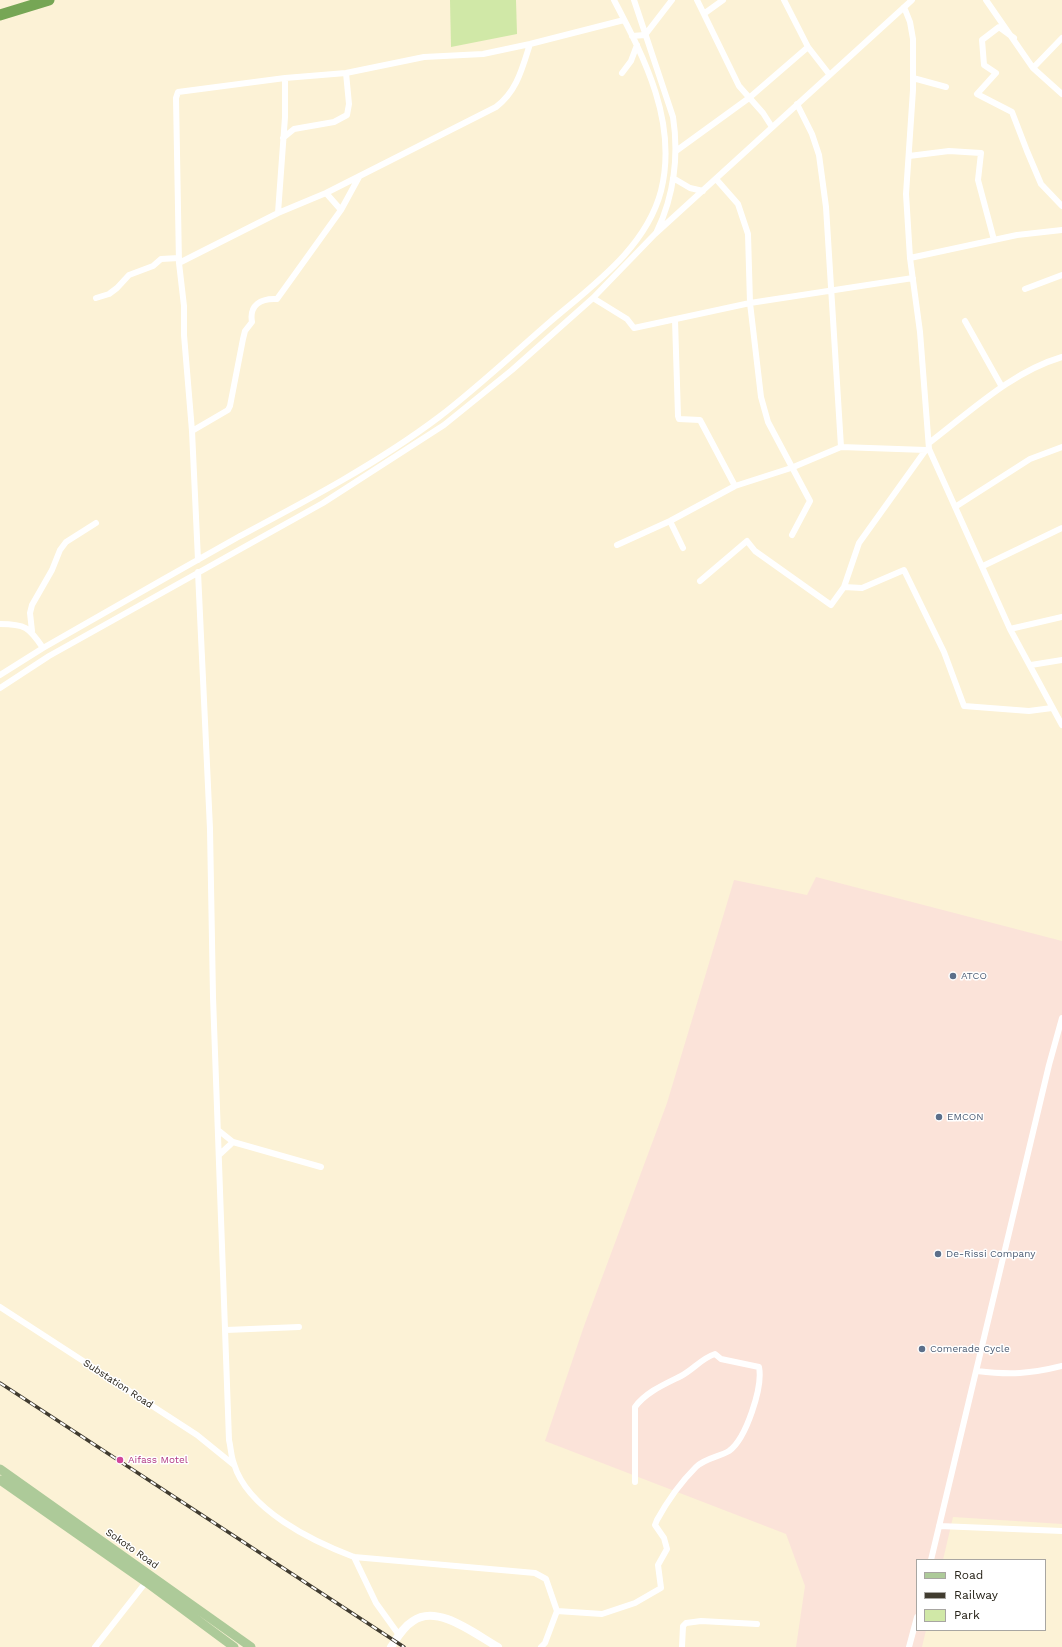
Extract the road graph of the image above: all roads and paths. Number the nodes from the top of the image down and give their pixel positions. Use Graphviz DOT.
graph roads {
  1 [pos="49,0"];
  2 [pos="614,0"];
  3 [pos="634,0"];
  4 [pos="672,0"];
  5 [pos="697,0"];
  6 [pos="723,0"];
  7 [pos="784,0"];
  8 [pos="912,0"];
  9 [pos="986,0"];
  10 [pos="904,7"];
  11 [pos="705,14"];
  12 [pos="0,15"];
  13 [pos="624,20"];
  14 [pos="645,35"];
  15 [pos="632,36"];
  16 [pos="1014,38"];
  17 [pos="1062,38"];
  18 [pos="530,44"];
  19 [pos="637,45"];
  20 [pos="808,47"];
  21 [pos="1033,68"];
  22 [pos="346,73"];
  23 [pos="622,73"];
  24 [pos="829,74"];
  25 [pos="285,78"];
  26 [pos="913,78"];
  27 [pos="662,86"];
  28 [pos="946,87"];
  29 [pos="654,90"];
  30 [pos="1062,94"];
  31 [pos="749,98"];
  32 [pos="797,104"];
  33 [pos="772,128"];
  34 [pos="283,138"];
  35 [pos="676,151"];
  36 [pos="909,156"];
  37 [pos="359,176"];
  38 [pos="673,178"];
  39 [pos="716,179"];
  40 [pos="703,191"];
  41 [pos="326,193"];
  42 [pos="1062,206"];
  43 [pos="341,210"];
  44 [pos="278,213"];
  45 [pos="1062,230"];
  46 [pos="655,234"];
  47 [pos="994,240"];
  48 [pos="910,258"];
  49 [pos="179,260"];
  50 [pos="1062,275"];
  51 [pos="913,278"];
  52 [pos="1025,289"];
  53 [pos="831,292"];
  54 [pos="96,298"];
  55 [pos="593,298"];
  56 [pos="750,303"];
  57 [pos="675,320"];
  58 [pos="966,321"];
  59 [pos="1062,357"];
  60 [pos="1002,387"];
  61 [pos="192,431"];
  62 [pos="841,447"];
  63 [pos="1062,447"];
  64 [pos="928,448"];
  65 [pos="792,468"];
  66 [pos="735,486"];
  67 [pos="955,507"];
  68 [pos="670,521"];
  69 [pos="96,523"];
  70 [pos="1062,528"];
  71 [pos="792,535"];
  72 [pos="617,545"];
  73 [pos="683,548"];
  74 [pos="198,560"];
  75 [pos="983,566"];
  76 [pos="198,572"];
  77 [pos="700,581"];
  78 [pos="844,587"];
  79 [pos="1062,616"];
  80 [pos="0,624"];
  81 [pos="78,628"];
  82 [pos="1010,629"];
  83 [pos="32,631"];
  84 [pos="82,638"];
  85 [pos="43,648"];
  86 [pos="1062,660"];
  87 [pos="1031,665"];
  88 [pos="0,675"];
  89 [pos="0,688"];
  90 [pos="1052,708"];
  91 [pos="1062,725"];
  92 [pos="1062,1018"];
  93 [pos="218,1130"];
  94 [pos="233,1142"];
  95 [pos="219,1155"];
  96 [pos="321,1168"];
  97 [pos="0,1307"];
  98 [pos="299,1327"];
  99 [pos="226,1330"];
  100 [pos="1062,1366"];
  101 [pos="977,1371"];
  102 [pos="234,1465"];
  103 [pos="0,1469"];
  104 [pos="0,1480"];
  105 [pos="635,1482"];
  106 [pos="939,1526"];
  107 [pos="1062,1531"];
  108 [pos="354,1557"];
  109 [pos="931,1559"];
  110 [pos="146,1582"];
  111 [pos="557,1611"];
  112 [pos="916,1621"];
  113 [pos="758,1624"];
  114 [pos="399,1635"];
  115 [pos="248,1646"];
  116 [pos="95,1647"];
  117 [pos="234,1647"];
  118 [pos="391,1647"];
  119 [pos="498,1647"];
  120 [pos="540,1647"];
  121 [pos="682,1647"];
  122 [pos="909,1647"];
  1 -- 12 [label="highway"];
  2 -- 13 [label="street"];
  3 -- 14 [label="street"];
  4 -- 14 [label="street"];
  5 -- 11 [label="street"];
  6 -- 11 [label="street"];
  7 -- 20 [label="street"];
  8 -- 10 [label="street"];
  9 -- 16 [label="street"];
  10 -- 24 [label="street"];
  10 -- 26 [label="street"];
  11 -- 31 [label="street"];
  13 -- 15 [label="street"];
  13 -- 18 [label="street"];
  14 -- 15 [label="street"];
  14 -- 27 [label="street"];
  15 -- 19 [label="street"];
  16 -- 21 [label="street"];
  16 -- 42 [label="street"];
  17 -- 21 [label="street"];
  18 -- 22 [label="street"];
  18 -- 37 [label="street"];
  19 -- 23 [label="street"];
  19 -- 29 [label="street"];
  20 -- 24 [label="street"];
  20 -- 31 [label="street"];
  21 -- 30 [label="street"];
  22 -- 25 [label="street"];
  22 -- 34 [label="street"];
  24 -- 32 [label="street"];
  25 -- 34 [label="street"];
  25 -- 49 [label="street"];
  26 -- 28 [label="street"];
  26 -- 36 [label="street"];
  27 -- 29 [label="street"];
  27 -- 35 [label="street"];
  29 -- 74 [label="street"];
  31 -- 33 [label="street"];
  31 -- 35 [label="street"];
  32 -- 33 [label="street"];
  32 -- 53 [label="street"];
  33 -- 39 [label="street"];
  34 -- 44 [label="street"];
  35 -- 38 [label="street"];
  36 -- 47 [label="street"];
  36 -- 48 [label="street"];
  37 -- 41 [label="street"];
  37 -- 43 [label="street"];
  38 -- 40 [label="street"];
  38 -- 46 [label="street"];
  39 -- 40 [label="street"];
  39 -- 56 [label="street"];
  40 -- 46 [label="street"];
  41 -- 43 [label="street"];
  41 -- 44 [label="street"];
  43 -- 61 [label="street"];
  44 -- 49 [label="street"];
  45 -- 47 [label="street"];
  46 -- 55 [label="street"];
  47 -- 48 [label="street"];
  48 -- 51 [label="street"];
  49 -- 54 [label="street"];
  49 -- 61 [label="street"];
  50 -- 52 [label="street"];
  51 -- 53 [label="street"];
  51 -- 64 [label="street"];
  53 -- 56 [label="street"];
  53 -- 62 [label="street"];
  55 -- 57 [label="street"];
  55 -- 76 [label="street"];
  56 -- 57 [label="street"];
  56 -- 65 [label="street"];
  57 -- 66 [label="street"];
  58 -- 60 [label="street"];
  59 -- 60 [label="street"];
  60 -- 64 [label="street"];
  61 -- 74 [label="street"];
  62 -- 64 [label="street"];
  62 -- 65 [label="street"];
  63 -- 67 [label="street"];
  64 -- 67 [label="street"];
  64 -- 78 [label="street"];
  65 -- 66 [label="street"];
  65 -- 71 [label="street"];
  66 -- 68 [label="street"];
  67 -- 75 [label="street"];
  68 -- 72 [label="street"];
  68 -- 73 [label="street"];
  69 -- 83 [label="street"];
  70 -- 75 [label="street"];
  74 -- 81 [label="street"];
  75 -- 82 [label="street"];
  76 -- 84 [label="street"];
  76 -- 93 [label="street"];
  77 -- 78 [label="street"];
  78 -- 90 [label="street"];
  79 -- 82 [label="street"];
  80 -- 83 [label="street"];
  81 -- 84 [label="street"];
  81 -- 85 [label="street"];
  82 -- 87 [label="street"];
  83 -- 85 [label="street"];
  84 -- 89 [label="street"];
  85 -- 88 [label="street"];
  86 -- 87 [label="street"];
  87 -- 90 [label="street"];
  90 -- 91 [label="street"];
  92 -- 101 [label="street"];
  93 -- 94 [label="street"];
  93 -- 95 [label="street"];
  94 -- 95 [label="street"];
  94 -- 96 [label="street"];
  95 -- 99 [label="street"];
  97 -- 102 [label="street, Substation Road"];
  98 -- 99 [label="street"];
  99 -- 102 [label="street"];
  100 -- 101 [label="street"];
  101 -- 106 [label="street"];
  102 -- 108 [label="street"];
  103 -- 115 [label="main road, Sokoto Road"];
  104 -- 110 [label="main road, Sokoto Road"];
  105 -- 111 [label="street"];
  106 -- 107 [label="street"];
  106 -- 109 [label="street"];
  108 -- 111 [label="street"];
  108 -- 114 [label="street"];
  110 -- 116 [label="street"];
  110 -- 117 [label="main road, Sokoto Road"];
  111 -- 120 [label="street"];
  112 -- 122 [label="street"];
  113 -- 121 [label="street"];
  114 -- 118 [label="street"];
  114 -- 119 [label="street"];
}
